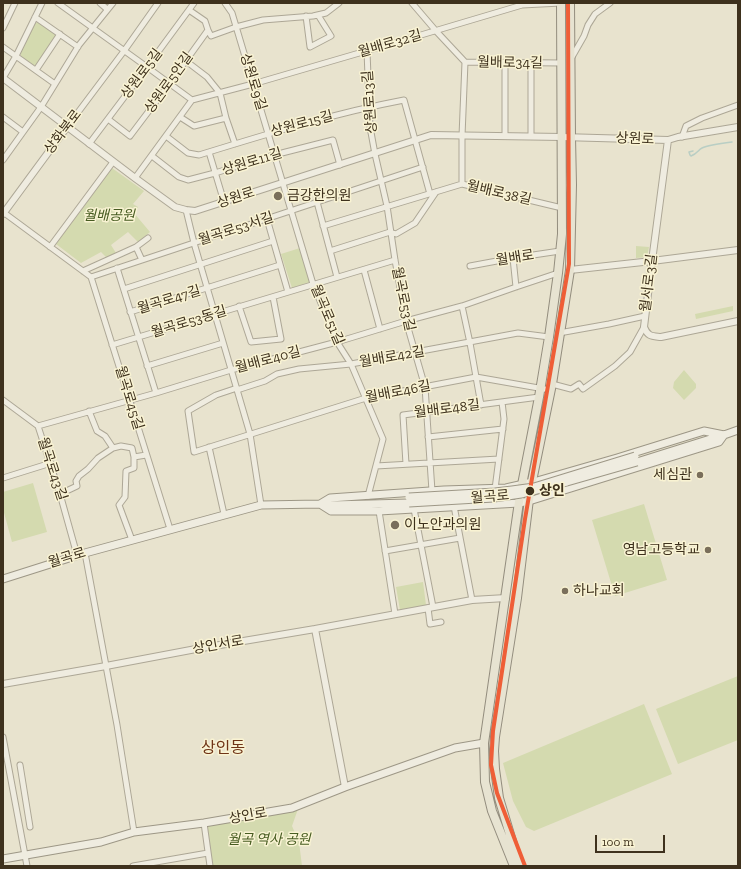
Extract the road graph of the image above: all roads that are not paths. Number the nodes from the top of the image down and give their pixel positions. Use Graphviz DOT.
graph roads {
  1 [pos="15,3"];
  2 [pos="42,3"];
  3 [pos="58,3"];
  4 [pos="100,3"];
  5 [pos="113,3"];
  6 [pos="158,3"];
  7 [pos="194,3"];
  8 [pos="225,3"];
  9 [pos="339,3"];
  10 [pos="412,3"];
  11 [pos="561,3"];
  12 [pos="570,3"];
  13 [pos="610,3"];
  14 [pos="529,4"];
  15 [pos="107,9"];
  16 [pos="189,10"];
  17 [pos="318,15"];
  18 [pos="306,16"];
  19 [pos="35,17"];
  20 [pos="236,27"];
  21 [pos="3,28"];
  22 [pos="93,28"];
  23 [pos="208,30"];
  24 [pos="436,31"];
  25 [pos="60,34"];
  26 [pos="3,47"];
  27 [pos="78,47"];
  28 [pos="124,51"];
  29 [pos="367,51"];
  30 [pos="16,56"];
  31 [pos="570,59"];
  32 [pos="186,61"];
  33 [pos="465,62"];
  34 [pos="505,63"];
  35 [pos="531,63"];
  36 [pos="562,63"];
  37 [pos="147,67"];
  38 [pos="36,70"];
  39 [pos="3,78"];
  40 [pos="170,83"];
  41 [pos="55,84"];
  42 [pos="253,84"];
  43 [pos="220,93"];
  44 [pos="192,100"];
  45 [pos="738,105"];
  46 [pos="370,106"];
  47 [pos="41,107"];
  48 [pos="3,117"];
  49 [pos="180,117"];
  50 [pos="226,118"];
  51 [pos="108,119"];
  52 [pos="67,127"];
  53 [pos="738,127"];
  54 [pos="23,132"];
  55 [pos="268,133"];
  56 [pos="166,136"];
  57 [pos="462,136"];
  58 [pos="505,136"];
  59 [pos="531,136"];
  60 [pos="562,137"];
  61 [pos="571,137"];
  62 [pos="682,137"];
  63 [pos="416,140"];
  64 [pos="668,140"];
  65 [pos="89,144"];
  66 [pos="235,144"];
  67 [pos="3,149"];
  68 [pos="209,152"];
  69 [pos="8,153"];
  70 [pos="374,154"];
  71 [pos="274,155"];
  72 [pos="152,156"];
  73 [pos="3,160"];
  74 [pos="113,162"];
  75 [pos="340,165"];
  76 [pos="423,167"];
  77 [pos="215,173"];
  78 [pos="135,178"];
  79 [pos="381,181"];
  80 [pos="283,183"];
  81 [pos="462,184"];
  82 [pos="436,192"];
  83 [pos="430,194"];
  84 [pos="224,202"];
  85 [pos="317,202"];
  86 [pos="387,206"];
  87 [pos="562,208"];
  88 [pos="186,210"];
  89 [pos="291,211"];
  90 [pos="3,213"];
  91 [pos="267,219"];
  92 [pos="323,226"];
  93 [pos="390,232"];
  94 [pos="148,238"];
  95 [pos="273,241"];
  96 [pos="194,243"];
  97 [pos="50,247"];
  98 [pos="136,247"];
  99 [pos="738,250"];
  100 [pos="330,251"];
  101 [pos="560,251"];
  102 [pos="513,258"];
  103 [pos="142,260"];
  104 [pos="395,260"];
  105 [pos="652,261"];
  106 [pos="200,264"];
  107 [pos="280,265"];
  108 [pos="470,266"];
  109 [pos="117,268"];
  110 [pos="364,270"];
  111 [pos="570,270"];
  112 [pos="83,271"];
  113 [pos="558,273"];
  114 [pos="91,277"];
  115 [pos="337,277"];
  116 [pos="313,284"];
  117 [pos="516,287"];
  118 [pos="124,288"];
  119 [pos="207,288"];
  120 [pos="288,292"];
  121 [pos="273,296"];
  122 [pos="239,306"];
  123 [pos="462,306"];
  124 [pos="130,312"];
  125 [pos="215,314"];
  126 [pos="645,316"];
  127 [pos="406,321"];
  128 [pos="738,321"];
  129 [pos="644,327"];
  130 [pos="380,329"];
  131 [pos="559,334"];
  132 [pos="138,337"];
  133 [pos="549,337"];
  134 [pos="337,342"];
  135 [pos="223,343"];
  136 [pos="470,343"];
  137 [pos="112,345"];
  138 [pos="415,353"];
  139 [pos="351,364"];
  140 [pos="147,366"];
  141 [pos="231,370"];
  142 [pos="476,377"];
  143 [pos="425,387"];
  144 [pos="551,387"];
  145 [pos="541,388"];
  146 [pos="237,389"];
  147 [pos="156,393"];
  148 [pos="539,397"];
  149 [pos="366,398"];
  150 [pos="3,400"];
  151 [pos="129,400"];
  152 [pos="502,402"];
  153 [pos="481,405"];
  154 [pos="90,411"];
  155 [pos="427,411"];
  156 [pos="38,426"];
  157 [pos="503,429"];
  158 [pos="738,430"];
  159 [pos="250,434"];
  160 [pos="724,435"];
  161 [pos="428,437"];
  162 [pos="209,447"];
  163 [pos="113,448"];
  164 [pos="146,455"];
  165 [pos="134,457"];
  166 [pos="499,459"];
  167 [pos="51,463"];
  168 [pos="430,463"];
  169 [pos="406,464"];
  170 [pos="376,466"];
  171 [pos="3,478"];
  172 [pos="532,482"];
  173 [pos="522,484"];
  174 [pos="495,489"];
  175 [pos="432,491"];
  176 [pos="60,494"];
  177 [pos="368,496"];
  178 [pos="529,501"];
  179 [pos="411,503"];
  180 [pos="519,503"];
  181 [pos="261,504"];
  182 [pos="320,504"];
  183 [pos="454,506"];
  184 [pos="379,511"];
  185 [pos="224,514"];
  186 [pos="170,529"];
  187 [pos="460,538"];
  188 [pos="132,540"];
  189 [pos="421,546"];
  190 [pos="385,552"];
  191 [pos="85,553"];
  192 [pos="77,555"];
  193 [pos="3,579"];
  194 [pos="506,598"];
  195 [pos="472,600"];
  196 [pos="430,607"];
  197 [pos="395,614"];
  198 [pos="441,622"];
  199 [pos="314,629"];
  200 [pos="106,666"];
  201 [pos="3,684"];
  202 [pos="3,736"];
  203 [pos="484,743"];
  204 [pos="5,759"];
  205 [pos="20,765"];
  206 [pos="345,787"];
  207 [pos="204,823"];
  208 [pos="30,827"];
  209 [pos="134,832"];
  210 [pos="208,853"];
  211 [pos="26,855"];
  212 [pos="3,859"];
  213 [pos="28,866"];
  214 [pos="133,866"];
  215 [pos="210,866"];
  216 [pos="514,866"];
  217 [pos="521,866"];
  1 -- 21 [label="street"];
  2 -- 19 [label="street"];
  3 -- 22 [label="street"];
  4 -- 15 [label="street"];
  5 -- 15 [label="street"];
  6 -- 28 [label="street, 상화북로"];
  7 -- 16 [label="street, 상원로5길"];
  8 -- 20 [label="street, 상원로9길"];
  9 -- 17 [label="street"];
  10 -- 24 [label="street, 월배로34길"];
  11 -- 14 [label="street, 월배로32길"];
  11 -- 36 [label="main road"];
  12 -- 31 [label="main road"];
  13 -- 31 [label="street"];
  14 -- 24 [label="street, 월배로32길"];
  15 -- 22 [label="street"];
  16 -- 23 [label="street"];
  16 -- 37 [label="street, 상원로5길"];
  17 -- 18 [label="street"];
  17 -- 18 [label="street"];
  18 -- 20 [label="street"];
  19 -- 25 [label="street"];
  19 -- 30 [label="street"];
  20 -- 23 [label="street"];
  20 -- 42 [label="street, 상원로9길"];
  22 -- 27 [label="street"];
  22 -- 28 [label="street"];
  23 -- 32 [label="street, 상원로5안길"];
  24 -- 29 [label="street, 월배로32길"];
  24 -- 33 [label="street, 월배로34길"];
  25 -- 27 [label="street"];
  25 -- 38 [label="street"];
  26 -- 30 [label="street"];
  27 -- 41 [label="street"];
  28 -- 37 [label="street"];
  28 -- 52 [label="street, 상화북로"];
  29 -- 42 [label="street, 월배로32길"];
  29 -- 46 [label="street, 상원로13길"];
  30 -- 38 [label="street"];
  30 -- 39 [label="street"];
  31 -- 61 [label="main road"];
  32 -- 40 [label="street, 상원로5안길"];
  32 -- 43 [label="street"];
  33 -- 34 [label="street, 월배로34길"];
  33 -- 57 [label="street"];
  34 -- 35 [label="street, 월배로34길"];
  34 -- 58 [label="street"];
  35 -- 36 [label="street, 월배로34길"];
  35 -- 59 [label="street"];
  36 -- 60 [label="main road"];
  37 -- 40 [label="street"];
  37 -- 51 [label="street, 상원로5길"];
  38 -- 41 [label="street"];
  39 -- 47 [label="street"];
  40 -- 44 [label="street"];
  40 -- 51 [label="street, 상원로5안길"];
  41 -- 47 [label="street"];
  42 -- 43 [label="street, 월배로32길"];
  42 -- 55 [label="street, 상원로9길"];
  43 -- 44 [label="street, 월배로32길"];
  43 -- 50 [label="street"];
  44 -- 49 [label="street"];
  45 -- 62 [label="street"];
  46 -- 55 [label="street, 상원로15길"];
  46 -- 63 [label="street, 상원로15길"];
  46 -- 70 [label="street, 상원로13길"];
  47 -- 52 [label="street"];
  47 -- 54 [label="street"];
  48 -- 54 [label="street"];
  49 -- 50 [label="street"];
  49 -- 56 [label="street"];
  50 -- 66 [label="street"];
  51 -- 65 [label="street, 상원로5길"];
  52 -- 65 [label="street"];
  52 -- 90 [label="street, 상화북로"];
  53 -- 62 [label="street, 상원로"];
  54 -- 69 [label="street"];
  55 -- 66 [label="street, 상원로15길"];
  55 -- 71 [label="street, 상원로9길"];
  56 -- 68 [label="street, 상원로15길"];
  56 -- 72 [label="street"];
  57 -- 58 [label="street, 상원로"];
  57 -- 63 [label="street, 상원로"];
  57 -- 81 [label="street"];
  58 -- 59 [label="street, 상원로"];
  59 -- 60 [label="street, 상원로"];
  60 -- 61 [label="street, 상원로"];
  60 -- 87 [label="main road"];
  61 -- 64 [label="street, 상원로"];
  61 -- 111 [label="main road"];
  62 -- 64 [label="street, 상원로"];
  63 -- 70 [label="street, 상원로"];
  63 -- 76 [label="street"];
  64 -- 105 [label="street, 월서로3길"];
  65 -- 74 [label="street"];
  66 -- 68 [label="street, 상원로15길"];
  67 -- 69 [label="street"];
  68 -- 77 [label="street"];
  69 -- 73 [label="street"];
  70 -- 75 [label="street, 상원로"];
  70 -- 79 [label="street, 월곡로53길"];
  71 -- 75 [label="street, 상원로11길"];
  71 -- 77 [label="street, 상원로11길"];
  71 -- 80 [label="street, 상원로9길"];
  72 -- 77 [label="street, 상원로11길"];
  72 -- 78 [label="street"];
  74 -- 78 [label="street"];
  74 -- 97 [label="street"];
  75 -- 80 [label="street, 상원로"];
  76 -- 79 [label="street"];
  76 -- 83 [label="street"];
  77 -- 84 [label="street"];
  78 -- 88 [label="street"];
  79 -- 85 [label="street, 월곡로53서길"];
  79 -- 86 [label="street, 월곡로53길"];
  80 -- 84 [label="street, 상원로"];
  80 -- 89 [label="street, 월곡로51길"];
  81 -- 82 [label="street, 월배로38길"];
  81 -- 87 [label="street, 월배로38길"];
  82 -- 83 [label="street, 월배로38길"];
  82 -- 93 [label="street"];
  83 -- 86 [label="street, 월배로38길"];
  84 -- 88 [label="street, 상원로"];
  85 -- 89 [label="street, 월곡로53서길"];
  85 -- 92 [label="street"];
  86 -- 92 [label="street"];
  86 -- 93 [label="street, 월곡로53길"];
  87 -- 101 [label="main road"];
  88 -- 96 [label="street, 월곡로47길"];
  89 -- 91 [label="street, 월곡로53서길"];
  89 -- 116 [label="street, 월곡로51길"];
  90 -- 97 [label="street"];
  91 -- 95 [label="street"];
  91 -- 96 [label="street, 월곡로53서길"];
  92 -- 100 [label="street"];
  93 -- 100 [label="street"];
  93 -- 104 [label="street, 월곡로53길"];
  94 -- 98 [label="street"];
  95 -- 106 [label="street, 월곡로47길"];
  95 -- 107 [label="street"];
  96 -- 103 [label="street, 월곡로53서길"];
  96 -- 106 [label="street, 월곡로47길"];
  97 -- 112 [label="street"];
  98 -- 103 [label="street"];
  98 -- 112 [label="street"];
  99 -- 105 [label="street"];
  100 -- 115 [label="street"];
  101 -- 102 [label="street, 월배로"];
  101 -- 113 [label="main road"];
  102 -- 108 [label="street, 월배로"];
  102 -- 117 [label="street"];
  103 -- 109 [label="street, 월곡로53서길"];
  104 -- 110 [label="street, 월곡로53동길"];
  104 -- 127 [label="street, 월곡로53길"];
  105 -- 111 [label="street"];
  105 -- 126 [label="street, 월서로3길"];
  106 -- 118 [label="street, 월곡로47길"];
  106 -- 119 [label="street, 월곡로47길"];
  107 -- 119 [label="street, 월곡로47길"];
  107 -- 120 [label="street"];
  109 -- 114 [label="street, 월곡로53서길"];
  109 -- 118 [label="street, 월곡로53동길"];
  110 -- 115 [label="street, 월곡로53동길"];
  110 -- 130 [label="street"];
  111 -- 131 [label="main road"];
  112 -- 114 [label="street"];
  113 -- 117 [label="street, 월배로40길"];
  113 -- 133 [label="main road"];
  114 -- 137 [label="street, 월곡로45길"];
  115 -- 116 [label="street, 월곡로53동길"];
  116 -- 120 [label="street, 월곡로53동길"];
  116 -- 134 [label="street, 월곡로51길"];
  117 -- 123 [label="street, 월배로40길"];
  118 -- 124 [label="street, 월곡로53동길"];
  119 -- 124 [label="street, 월곡로47길"];
  119 -- 125 [label="street, 월곡로47길"];
  120 -- 121 [label="street, 월곡로53동길"];
  121 -- 122 [label="street, 월곡로53동길"];
  121 -- 122 [label="street, 월곡로53동길"];
  122 -- 125 [label="street, 월곡로53동길"];
  123 -- 127 [label="street, 월배로40길"];
  123 -- 136 [label="street"];
  124 -- 132 [label="street, 월곡로53동길"];
  125 -- 132 [label="street, 월곡로53동길"];
  125 -- 135 [label="street, 월곡로47길"];
  126 -- 129 [label="street, 월서로3길"];
  126 -- 131 [label="street"];
  127 -- 130 [label="street, 월배로40길"];
  127 -- 138 [label="street, 월곡로53길"];
  128 -- 129 [label="street, 월서로3길"];
  129 -- 144 [label="street, 월배로46길"];
  130 -- 134 [label="street, 월배로40길"];
  131 -- 144 [label="main road"];
  132 -- 137 [label="street, 월곡로53동길"];
  132 -- 140 [label="street"];
  133 -- 136 [label="street, 월배로42길"];
  133 -- 145 [label="main road"];
  134 -- 139 [label="street, 월곡로51길"];
  134 -- 141 [label="street, 월배로40길"];
  135 -- 140 [label="street"];
  135 -- 141 [label="street, 월곡로47길"];
  136 -- 138 [label="street, 월배로42길"];
  136 -- 142 [label="street"];
  137 -- 151 [label="street, 월곡로45길"];
  138 -- 139 [label="street, 월배로42길"];
  138 -- 143 [label="street, 월곡로53길"];
  139 -- 146 [label="street, 월배로42길"];
  139 -- 149 [label="street, 월곡로51길"];
  140 -- 147 [label="street"];
  141 -- 146 [label="street, 월곡로47길"];
  141 -- 147 [label="street, 월배로40길"];
  142 -- 143 [label="street, 월배로46길"];
  142 -- 145 [label="street, 월배로46길"];
  142 -- 153 [label="street"];
  143 -- 149 [label="street, 월배로46길"];
  143 -- 155 [label="street, 월곡로53길"];
  144 -- 145 [label="street, 월배로46길"];
  144 -- 172 [label="main road"];
  145 -- 148 [label="main road"];
  146 -- 159 [label="street, 월곡로47길"];
  146 -- 162 [label="street, 월배로42길"];
  147 -- 151 [label="street, 월배로40길"];
  148 -- 152 [label="street, 월배로48길"];
  148 -- 173 [label="main road"];
  149 -- 159 [label="street, 월배로46길"];
  149 -- 170 [label="street, 월곡로51길"];
  150 -- 156 [label="street, 월곡로43길"];
  151 -- 154 [label="street, 월배로40길"];
  151 -- 164 [label="street, 월곡로45길"];
  152 -- 153 [label="street, 월배로48길"];
  152 -- 157 [label="street, 월곡로"];
  153 -- 155 [label="street, 월배로48길"];
  154 -- 156 [label="street, 월배로40길"];
  154 -- 163 [label="street"];
  155 -- 161 [label="street, 월곡로53길"];
  155 -- 169 [label="street, 월배로48길"];
  156 -- 167 [label="street, 월곡로43길"];
  157 -- 161 [label="street"];
  157 -- 166 [label="street, 월곡로"];
  158 -- 160 [label="main road, 월곡로"];
  159 -- 162 [label="street"];
  159 -- 181 [label="street, 월곡로47길"];
  160 -- 172 [label="main road"];
  160 -- 178 [label="main road"];
  160 -- 179 [label="main road, 월곡로, bridge"];
  161 -- 168 [label="street, 월곡로53길"];
  162 -- 185 [label="street"];
  163 -- 165 [label="street"];
  163 -- 176 [label="street"];
  164 -- 165 [label="street"];
  164 -- 186 [label="street, 월곡로45길"];
  165 -- 188 [label="street"];
  166 -- 168 [label="street"];
  166 -- 174 [label="street, 월곡로"];
  167 -- 171 [label="street"];
  167 -- 176 [label="street, 월곡로43길"];
  168 -- 169 [label="street"];
  168 -- 175 [label="street, 월곡로53길"];
  169 -- 170 [label="street"];
  170 -- 177 [label="street, 월곡로51길"];
  172 -- 173 [label="main road"];
  172 -- 178 [label="main road"];
  173 -- 174 [label="main road"];
  173 -- 180 [label="main road"];
  174 -- 175 [label="main road"];
  175 -- 177 [label="main road"];
  176 -- 192 [label="street, 월곡로43길"];
  177 -- 182 [label="main road"];
  178 -- 180 [label="main road"];
  178 -- 217 [label="main road"];
  179 -- 182 [label="main road, 월곡로"];
  179 -- 183 [label="main road"];
  179 -- 184 [label="main road"];
  179 -- 189 [label="street"];
  180 -- 183 [label="main road"];
  180 -- 194 [label="main road"];
  181 -- 182 [label="main road, 월곡로"];
  181 -- 185 [label="main road, 월곡로"];
  182 -- 184 [label="main road"];
  183 -- 187 [label="street, 월곡로"];
  184 -- 190 [label="street"];
  185 -- 186 [label="main road, 월곡로"];
  186 -- 188 [label="main road, 월곡로"];
  187 -- 189 [label="street"];
  187 -- 195 [label="street, 월곡로"];
  188 -- 191 [label="main road, 월곡로"];
  189 -- 190 [label="street"];
  189 -- 196 [label="street"];
  190 -- 197 [label="street"];
  191 -- 192 [label="main road, 월곡로"];
  191 -- 200 [label="street"];
  192 -- 193 [label="main road, 월곡로"];
  194 -- 195 [label="street, 상인서로"];
  194 -- 203 [label="main road"];
  195 -- 196 [label="street, 상인서로"];
  196 -- 197 [label="street, 상인서로"];
  196 -- 198 [label="street"];
  197 -- 199 [label="street, 상인서로"];
  199 -- 200 [label="street, 상인서로"];
  199 -- 206 [label="street"];
  200 -- 201 [label="street, 상인서로"];
  200 -- 209 [label="street"];
  202 -- 204 [label="street"];
  203 -- 206 [label="main road, 상인로"];
  203 -- 216 [label="main road"];
  204 -- 211 [label="street"];
  205 -- 208 [label="street"];
  206 -- 207 [label="main road, 상인로"];
  207 -- 209 [label="main road, 상인로"];
  207 -- 210 [label="street"];
  209 -- 211 [label="main road, 상인로"];
  210 -- 214 [label="street"];
  210 -- 215 [label="street"];
  211 -- 212 [label="main road, 상인로"];
  211 -- 213 [label="street"];
}
